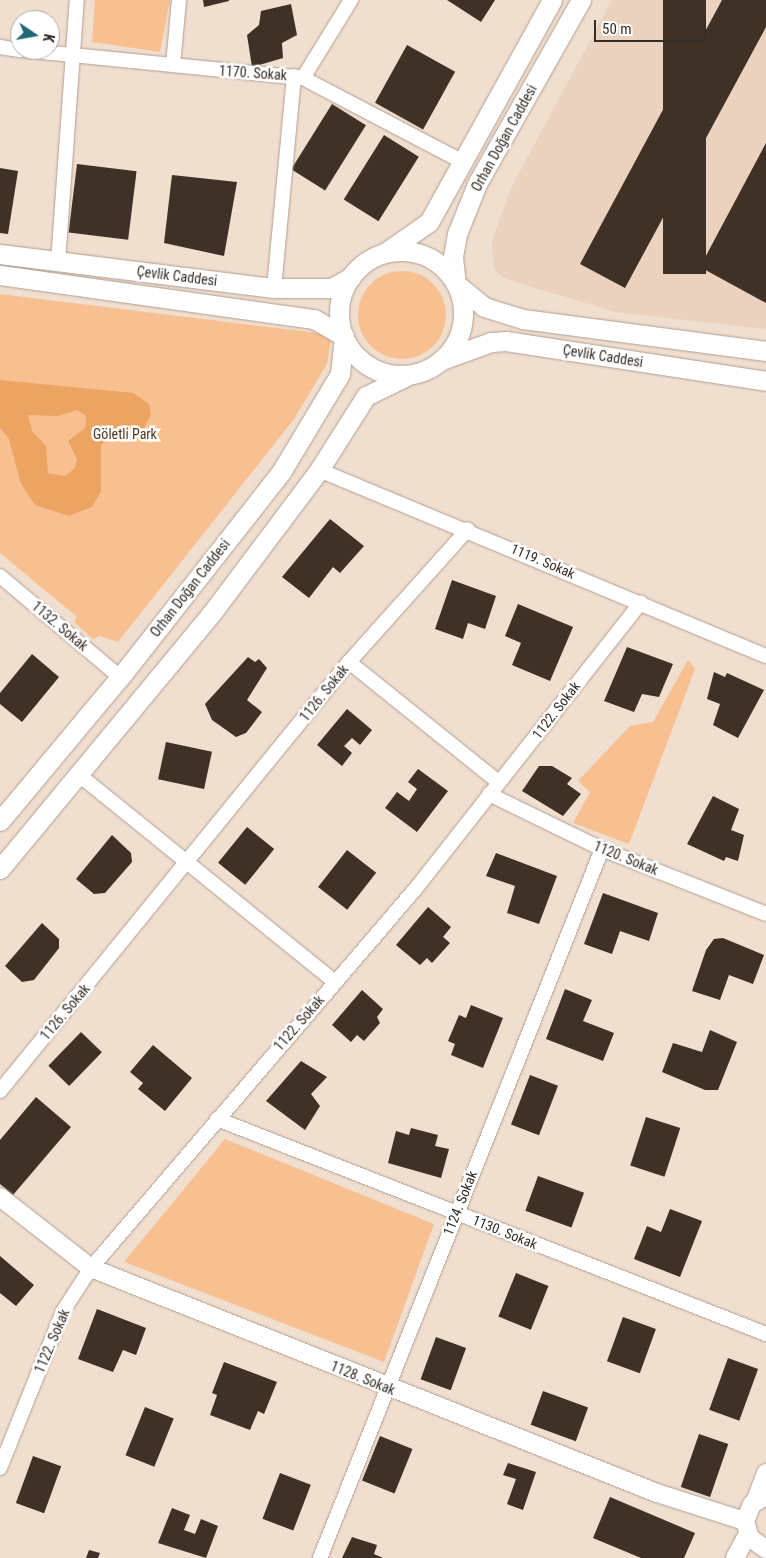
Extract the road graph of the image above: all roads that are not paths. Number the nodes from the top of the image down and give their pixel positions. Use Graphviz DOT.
graph roads {
  1 [pos="77,0"];
  2 [pos="180,0"];
  3 [pos="351,0"];
  4 [pos="552,0"];
  5 [pos="581,0"];
  6 [pos="60,56"];
  7 [pos="73,58"];
  8 [pos="173,66"];
  9 [pos="299,77"];
  10 [pos="465,163"];
  11 [pos="385,253"];
  12 [pos="0,254"];
  13 [pos="58,262"];
  14 [pos="0,274"];
  15 [pos="351,277"];
  16 [pos="456,284"];
  17 [pos="274,288"];
  18 [pos="344,336"];
  19 [pos="766,351"];
  20 [pos="443,360"];
  21 [pos="407,376"];
  22 [pos="766,380"];
  23 [pos="319,470"];
  24 [pos="468,529"];
  25 [pos="0,576"];
  26 [pos="641,602"];
  27 [pos="766,656"];
  28 [pos="349,662"];
  29 [pos="120,676"];
  30 [pos="78,774"];
  31 [pos="498,782"];
  32 [pos="490,794"];
  33 [pos="0,821"];
  34 [pos="602,849"];
  35 [pos="187,864"];
  36 [pos="0,870"];
  37 [pos="766,914"];
  38 [pos="335,982"];
  39 [pos="0,1091"];
  40 [pos="217,1118"];
  41 [pos="0,1197"];
  42 [pos="455,1212"];
  43 [pos="91,1268"];
  44 [pos="766,1334"];
  45 [pos="388,1388"];
  46 [pos="0,1468"];
  47 [pos="766,1473"];
  48 [pos="761,1499"];
  49 [pos="746,1527"];
  50 [pos="766,1549"];
  51 [pos="766,1554"];
  52 [pos="320,1558"];
  53 [pos="735,1558"];
  54 [pos="764,1558"];
  1 -- 7 [label="street"];
  2 -- 8 [label="street"];
  3 -- 9 [label="street"];
  4 -- 10 [label="main road, Orhan Doğan Caddesi"];
  5 -- 16 [label="main road, Orhan Doğan Caddesi"];
  6 -- 7 [label="street, 1170. Sokak"];
  7 -- 8 [label="street, 1170. Sokak"];
  7 -- 13 [label="street"];
  8 -- 9 [label="street, 1170. Sokak"];
  9 -- 10 [label="street, 1170. Sokak"];
  9 -- 17 [label="street"];
  10 -- 11 [label="main road, Orhan Doğan Caddesi"];
  11 -- 15 [label="main road"];
  11 -- 16 [label="main road"];
  12 -- 13 [label="main road, Çevlik Caddesi"];
  13 -- 17 [label="main road, Çevlik Caddesi"];
  14 -- 18 [label="main road, Çevlik Caddesi"];
  15 -- 17 [label="main road, Çevlik Caddesi"];
  15 -- 18 [label="main road"];
  16 -- 19 [label="main road, Çevlik Caddesi"];
  16 -- 20 [label="main road"];
  18 -- 21 [label="main road"];
  18 -- 29 [label="main road, Orhan Doğan Caddesi"];
  20 -- 21 [label="main road"];
  20 -- 22 [label="main road, Çevlik Caddesi"];
  21 -- 23 [label="main road"];
  23 -- 24 [label="street, 1119. Sokak"];
  23 -- 30 [label="main road"];
  24 -- 26 [label="street, 1119. Sokak"];
  24 -- 28 [label="street, 1126. Sokak"];
  25 -- 29 [label="street, 1132. Sokak"];
  26 -- 27 [label="street, 1119. Sokak"];
  26 -- 31 [label="street, 1122. Sokak"];
  28 -- 31 [label="street"];
  28 -- 35 [label="street, 1126. Sokak"];
  29 -- 33 [label="main road, Orhan Doğan Caddesi"];
  30 -- 35 [label="street"];
  30 -- 36 [label="main road"];
  31 -- 32 [label="street, 1122. Sokak"];
  32 -- 34 [label="street, 1120. Sokak"];
  32 -- 38 [label="street, 1122. Sokak"];
  34 -- 37 [label="street, 1120. Sokak"];
  34 -- 42 [label="street, 1124. Sokak"];
  35 -- 38 [label="street"];
  35 -- 39 [label="street, 1126. Sokak"];
  38 -- 40 [label="street, 1122. Sokak"];
  40 -- 42 [label="street, 1130. Sokak"];
  40 -- 43 [label="street, 1122. Sokak"];
  41 -- 43 [label="street, 1128. Sokak"];
  42 -- 44 [label="street, 1130. Sokak"];
  42 -- 45 [label="street, 1124. Sokak"];
  43 -- 45 [label="street, 1128. Sokak"];
  43 -- 46 [label="street, 1122. Sokak"];
  45 -- 49 [label="street, 1128. Sokak"];
  45 -- 52 [label="street, 1124. Sokak"];
  47 -- 48 [label="street"];
  48 -- 49 [label="street"];
  49 -- 50 [label="street"];
  49 -- 53 [label="street"];
  51 -- 54 [label="street"];
}
